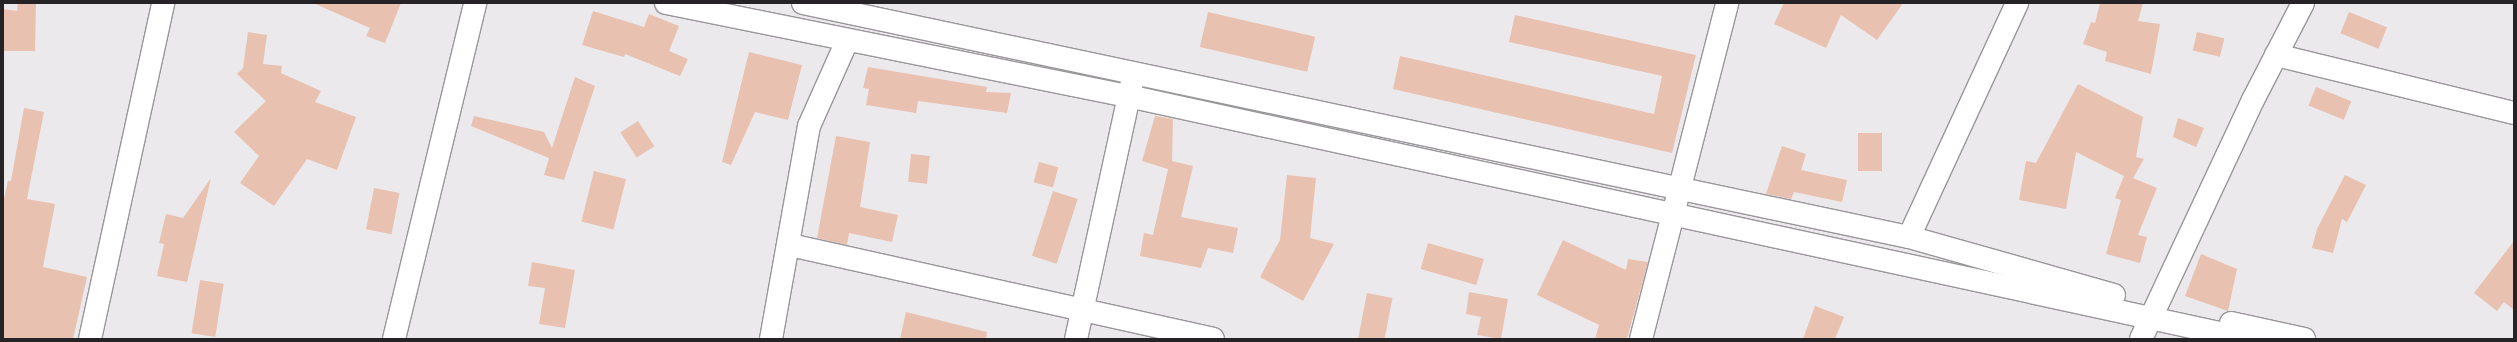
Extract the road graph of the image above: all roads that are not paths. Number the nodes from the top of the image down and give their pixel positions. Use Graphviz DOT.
graph roads {
  1 [pos="163,3"];
  2 [pos="475,3"];
  3 [pos="666,3"];
  4 [pos="803,3"];
  5 [pos="1727,3"];
  6 [pos="2017,3"];
  7 [pos="2303,3"];
  8 [pos="852,8"];
  9 [pos="847,41"];
  10 [pos="2276,55"];
  11 [pos="1135,74"];
  12 [pos="1128,96"];
  13 [pos="2514,113"];
  14 [pos="1682,188"];
  15 [pos="1675,217"];
  16 [pos="1909,237"];
  17 [pos="790,245"];
  18 [pos="1083,310"];
  19 [pos="2154,312"];
  20 [pos="90,339"];
  21 [pos="394,339"];
  22 [pos="771,339"];
  23 [pos="1076,339"];
  24 [pos="1213,339"];
  25 [pos="1641,339"];
  26 [pos="2141,339"];
  27 [pos="2247,339"];
  28 [pos="2304,339"];
  1 -- 20 [label="street"];
  2 -- 21 [label="street"];
  3 -- 9 [label="street"];
  4 -- 8 [label="street"];
  5 -- 14 [label="street"];
  6 -- 16 [label="street"];
  7 -- 10 [label="street"];
  8 -- 11 [label="street"];
  9 -- 12 [label="street"];
  9 -- 17 [label="street"];
  10 -- 13 [label="street"];
  10 -- 19 [label="street"];
  11 -- 12 [label="street"];
  11 -- 14 [label="street"];
  12 -- 15 [label="street"];
  12 -- 18 [label="street"];
  14 -- 15 [label="street"];
  14 -- 16 [label="street"];
  15 -- 19 [label="street"];
  15 -- 25 [label="street"];
  16 -- 19 [label="street"];
  17 -- 18 [label="street"];
  17 -- 22 [label="street"];
  18 -- 23 [label="street"];
  18 -- 24 [label="street"];
  19 -- 26 [label="street"];
  19 -- 27 [label="street"];
  19 -- 28 [label="street"];
}
